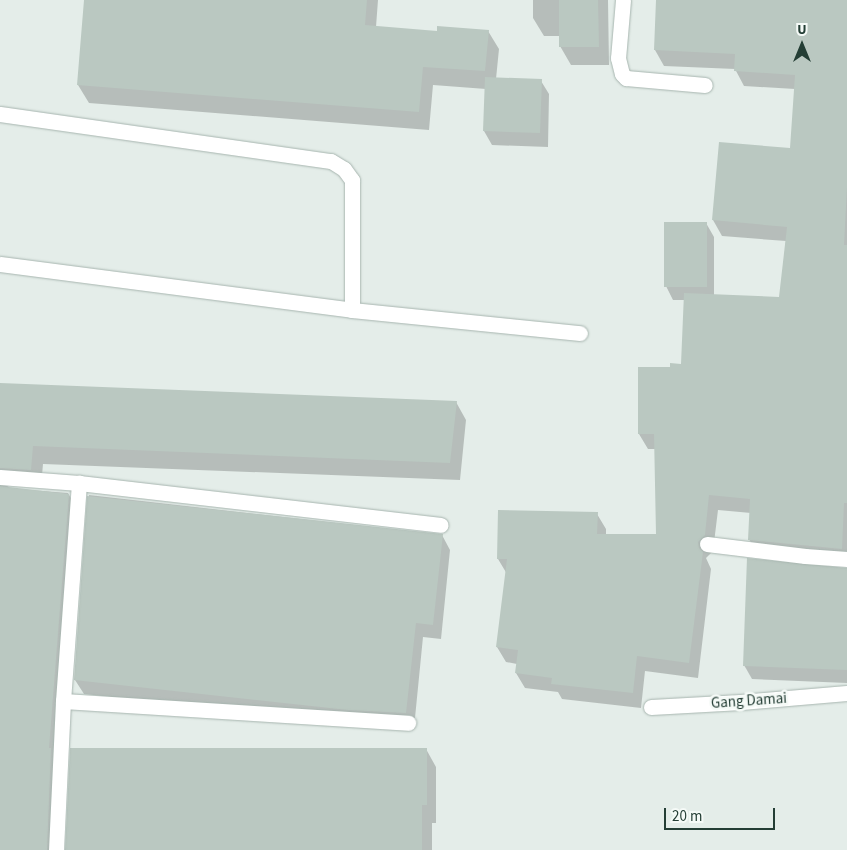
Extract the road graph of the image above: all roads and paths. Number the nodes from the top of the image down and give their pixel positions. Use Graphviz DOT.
graph roads {
  1 [pos="623,0"];
  2 [pos="705,85"];
  3 [pos="0,114"];
  4 [pos="0,264"];
  5 [pos="352,310"];
  6 [pos="580,333"];
  7 [pos="0,477"];
  8 [pos="79,483"];
  9 [pos="441,525"];
  10 [pos="707,544"];
  11 [pos="847,559"];
  12 [pos="847,693"];
  13 [pos="63,701"];
  14 [pos="651,707"];
  15 [pos="408,723"];
  16 [pos="56,850"];
  1 -- 2 [label="street"];
  3 -- 5 [label="street"];
  4 -- 5 [label="street"];
  5 -- 6 [label="street"];
  7 -- 8 [label="street"];
  8 -- 9 [label="street"];
  8 -- 13 [label="street"];
  10 -- 11 [label="street"];
  12 -- 14 [label="street, Gang Damai"];
  13 -- 15 [label="street"];
  13 -- 16 [label="street"];
}
